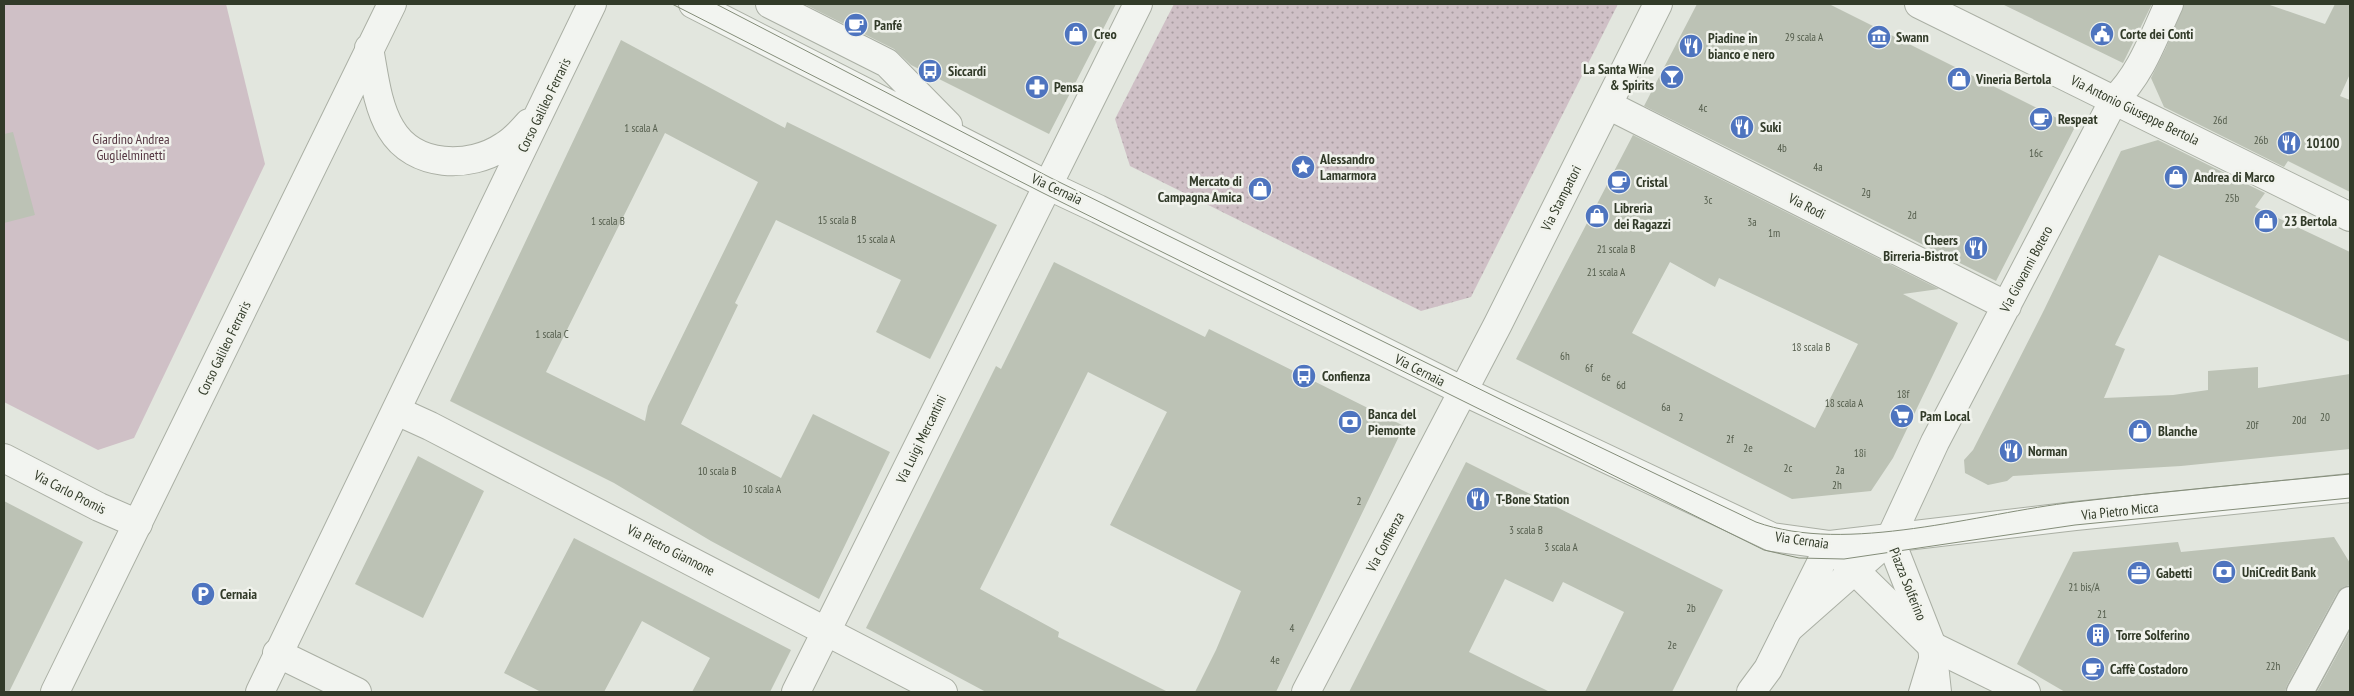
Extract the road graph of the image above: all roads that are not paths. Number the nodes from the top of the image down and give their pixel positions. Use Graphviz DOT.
graph roads {
  1 [pos="392,4"];
  2 [pos="592,4"];
  3 [pos="693,4"];
  4 [pos="770,4"];
  5 [pos="1138,4"];
  6 [pos="1658,4"];
  7 [pos="1919,4"];
  8 [pos="2169,4"];
  9 [pos="370,48"];
  10 [pos="2114,100"];
  11 [pos="1608,105"];
  12 [pos="542,109"];
  13 [pos="965,142"];
  14 [pos="1047,186"];
  15 [pos="2350,217"];
  16 [pos="2007,306"];
  17 [pos="1463,391"];
  18 [pos="397,411"];
  19 [pos="4,458"];
  20 [pos="2350,488"];
  21 [pos="138,524"];
  22 [pos="1890,539"];
  23 [pos="1830,545"];
  24 [pos="1855,570"];
  25 [pos="2350,600"];
  26 [pos="1788,629"];
  27 [pos="828,631"];
  28 [pos="1932,646"];
  29 [pos="277,653"];
  30 [pos="55,692"];
  31 [pos="260,692"];
  32 [pos="356,692"];
  33 [pos="796,692"];
  34 [pos="943,692"];
  35 [pos="1306,692"];
  36 [pos="1751,692"];
  37 [pos="1918,692"];
  38 [pos="1938,692"];
  39 [pos="2026,692"];
  40 [pos="2300,692"];
  1 -- 9 [label="street, Corso Galileo Ferraris"];
  2 -- 12 [label="street, Corso Galileo Ferraris"];
  3 -- 13 [label="street, Via Cernaia"];
  4 -- 13 [label="street, Via Cernaia"];
  5 -- 14 [label="street, Via Luigi Mercantini"];
  6 -- 11 [label="street, Via Stampatori"];
  7 -- 10 [label="street, Via Antonio Giuseppe Bertola"];
  8 -- 10 [label="street, Via Giovanni Botero"];
  9 -- 12 [label="street"];
  9 -- 21 [label="street, Corso Galileo Ferraris"];
  10 -- 15 [label="street, Via Antonio Giuseppe Bertola"];
  10 -- 16 [label="street, Via Giovanni Botero"];
  11 -- 16 [label="street, Via Rodi"];
  11 -- 17 [label="street, Via Stampatori"];
  12 -- 18 [label="street, Corso Galileo Ferraris"];
  13 -- 14 [label="street, Via Cernaia"];
  14 -- 17 [label="street, Via Cernaia"];
  14 -- 27 [label="street, Via Luigi Mercantini"];
  16 -- 22 [label="street, Via Giovanni Botero"];
  17 -- 23 [label="street, Via Cernaia"];
  17 -- 35 [label="street, Via Confienza"];
  18 -- 27 [label="street, Via Pietro Giannone"];
  18 -- 29 [label="street, Corso Galileo Ferraris"];
  19 -- 21 [label="street, Via Carlo Promis"];
  20 -- 22 [label="street, Via Pietro Micca"];
  21 -- 30 [label="street, Corso Galileo Ferraris"];
  22 -- 23 [label="street, Via Cernaia"];
  22 -- 24 [label="street, Piazza Solferino"];
  22 -- 28 [label="street, Piazza Solferino"];
  23 -- 24 [label="street, Piazza Solferino"];
  23 -- 26 [label="street, Piazza Solferino"];
  24 -- 26 [label="street, Piazza Solferino"];
  24 -- 28 [label="street, Piazza Solferino"];
  25 -- 40 [label="street"];
  26 -- 36 [label="street, Piazza Solferino"];
  27 -- 33 [label="street, Via Luigi Mercantini"];
  27 -- 34 [label="street, Via Pietro Giannone"];
  28 -- 37 [label="lane"];
  28 -- 38 [label="street, Piazza Solferino"];
  28 -- 39 [label="street"];
  29 -- 31 [label="street, Corso Galileo Ferraris"];
  29 -- 32 [label="street"];
}
